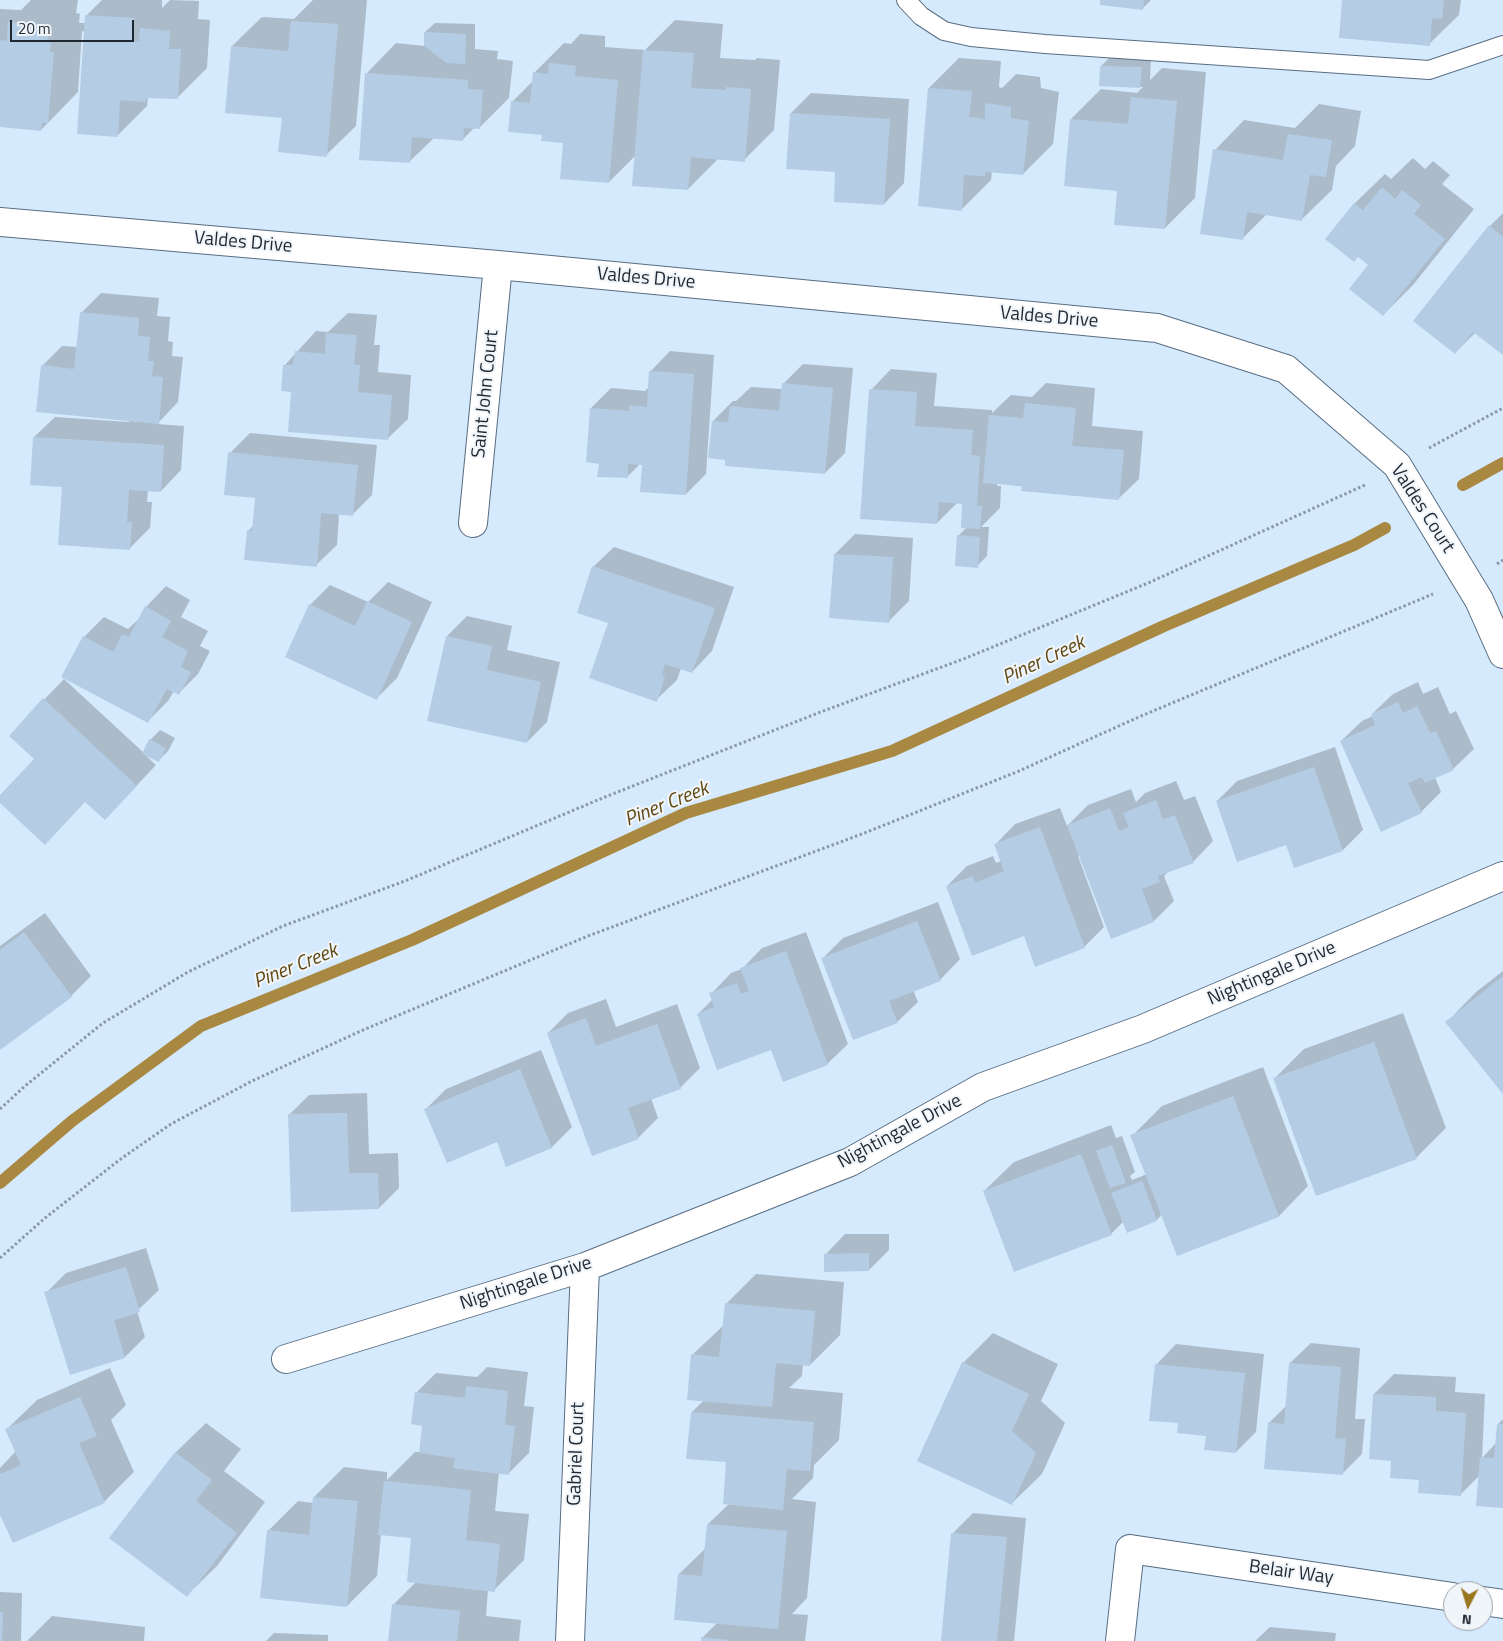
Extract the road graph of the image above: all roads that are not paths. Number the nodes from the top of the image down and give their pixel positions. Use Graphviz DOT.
graph roads {
  1 [pos="906,0"];
  2 [pos="1503,45"];
  3 [pos="0,222"];
  4 [pos="498,265"];
  5 [pos="1286,369"];
  6 [pos="473,523"];
  7 [pos="1503,654"];
  8 [pos="1503,876"];
  9 [pos="584,1267"];
  10 [pos="286,1359"];
  11 [pos="1443,1596"];
  12 [pos="570,1641"];
  13 [pos="1120,1641"];
  1 -- 2 [label="lane"];
  3 -- 4 [label="street, Valdes Drive"];
  4 -- 5 [label="street, Valdes Drive"];
  4 -- 6 [label="street, Saint John Court"];
  5 -- 7 [label="street, Valdes Court"];
  8 -- 9 [label="street, Nightingale Drive"];
  9 -- 10 [label="street, Nightingale Drive"];
  9 -- 12 [label="street, Gabriel Court"];
  11 -- 13 [label="street, Belair Way"];
}
